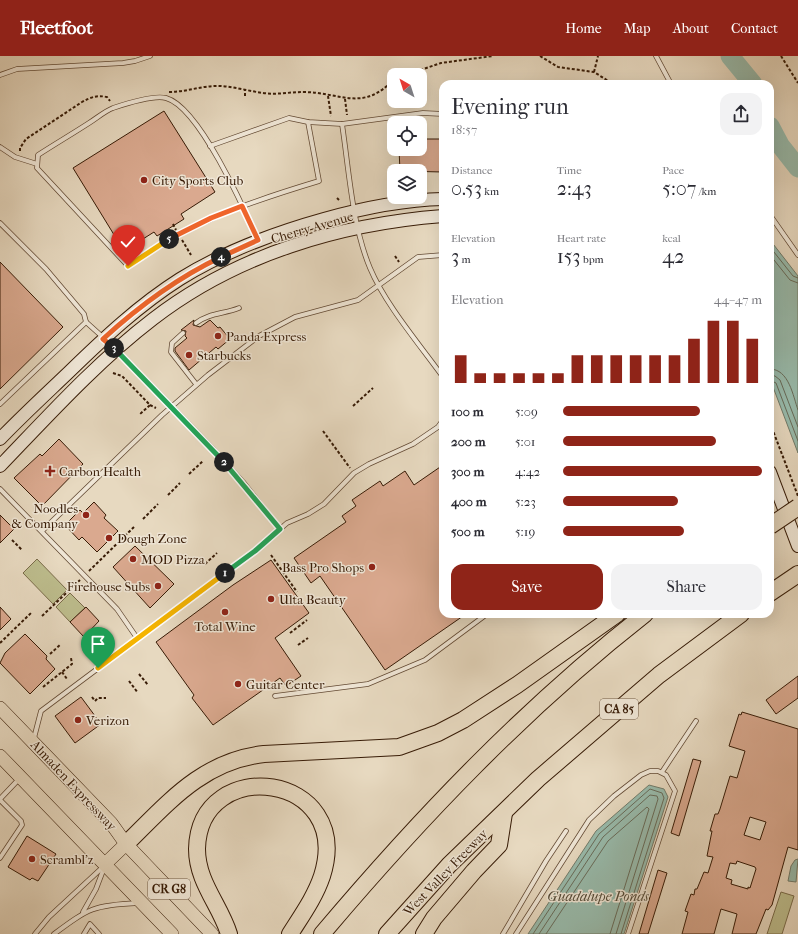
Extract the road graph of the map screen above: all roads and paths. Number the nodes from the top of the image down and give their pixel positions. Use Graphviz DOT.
graph roads {
  1 [pos="150,56"];
  2 [pos="493,56"];
  3 [pos="540,56"];
  4 [pos="598,56"];
  5 [pos="656,56"];
  6 [pos="781,56"];
  7 [pos="426,68"];
  8 [pos="594,72"];
  9 [pos="0,75"];
  10 [pos="607,80"];
  11 [pos="669,80"];
  12 [pos="798,83"];
  13 [pos="387,85"];
  14 [pos="245,90"];
  15 [pos="166,92"];
  16 [pos="244,96"];
  17 [pos="328,96"];
  18 [pos="345,99"];
  19 [pos="110,101"];
  20 [pos="439,114"];
  21 [pos="347,115"];
  22 [pos="331,117"];
  23 [pos="308,122"];
  24 [pos="342,124"];
  25 [pos="210,146"];
  26 [pos="0,147"];
  27 [pos="20,152"];
  28 [pos="37,164"];
  29 [pos="439,199"];
  30 [pos="242,206"];
  31 [pos="355,211"];
  32 [pos="439,216"];
  33 [pos="774,221"];
  34 [pos="0,223"];
  35 [pos="173,224"];
  36 [pos="359,228"];
  37 [pos="176,230"];
  38 [pos="182,240"];
  39 [pos="258,240"];
  40 [pos="191,255"];
  41 [pos="439,255"];
  42 [pos="798,255"];
  43 [pos="395,256"];
  44 [pos="399,262"];
  45 [pos="379,286"];
  46 [pos="239,308"];
  47 [pos="86,322"];
  48 [pos="196,323"];
  49 [pos="183,334"];
  50 [pos="103,339"];
  51 [pos="116,349"];
  52 [pos="439,371"];
  53 [pos="113,373"];
  54 [pos="196,384"];
  55 [pos="373,388"];
  56 [pos="0,404"];
  57 [pos="150,405"];
  58 [pos="353,406"];
  59 [pos="171,407"];
  60 [pos="156,408"];
  61 [pos="140,415"];
  62 [pos="439,426"];
  63 [pos="323,431"];
  64 [pos="774,434"];
  65 [pos="0,439"];
  66 [pos="203,461"];
  67 [pos="0,466"];
  68 [pos="350,468"];
  69 [pos="189,474"];
  70 [pos="180,483"];
  71 [pos="774,483"];
  72 [pos="0,489"];
  73 [pos="168,495"];
  74 [pos="798,497"];
  75 [pos="158,504"];
  76 [pos="798,507"];
  77 [pos="143,519"];
  78 [pos="774,523"];
  79 [pos="134,527"];
  80 [pos="280,529"];
  81 [pos="42,531"];
  82 [pos="12,540"];
  83 [pos="798,546"];
  84 [pos="22,550"];
  85 [pos="217,554"];
  86 [pos="271,555"];
  87 [pos="205,564"];
  88 [pos="89,571"];
  89 [pos="798,574"];
  90 [pos="80,580"];
  91 [pos="774,590"];
  92 [pos="297,592"];
  93 [pos="31,613"];
  94 [pos="42,616"];
  95 [pos="482,618"];
  96 [pos="611,618"];
  97 [pos="640,618"];
  98 [pos="736,618"];
  99 [pos="307,620"];
  100 [pos="290,633"];
  101 [pos="137,638"];
  102 [pos="308,638"];
  103 [pos="0,643"];
  104 [pos="60,644"];
  105 [pos="298,645"];
  106 [pos="50,654"];
  107 [pos="71,658"];
  108 [pos="62,672"];
  109 [pos="139,674"];
  110 [pos="67,679"];
  111 [pos="129,681"];
  112 [pos="148,685"];
  113 [pos="43,687"];
  114 [pos="138,692"];
  115 [pos="275,696"];
  116 [pos="92,697"];
  117 [pos="106,698"];
  118 [pos="0,708"];
  119 [pos="696,721"];
  120 [pos="33,742"];
  121 [pos="0,756"];
  122 [pos="662,772"];
  123 [pos="21,777"];
  124 [pos="0,800"];
  125 [pos="504,813"];
  126 [pos="566,831"];
  127 [pos="126,844"];
  128 [pos="0,858"];
  129 [pos="105,864"];
  130 [pos="143,902"];
  131 [pos="82,913"];
  132 [pos="35,934"];
  133 [pos="54,934"];
  134 [pos="84,934"];
  135 [pos="99,934"];
  136 [pos="172,934"];
  137 [pos="212,934"];
  138 [pos="229,934"];
  139 [pos="290,934"];
  140 [pos="322,934"];
  141 [pos="388,934"];
  142 [pos="424,934"];
  143 [pos="503,934"];
  144 [pos="516,934"];
  145 [pos="628,934"];
  1 -- 9 [label="lane"];
  2 -- 7 [label="path"];
  3 -- 8 [label="path"];
  4 -- 8 [label="path"];
  5 -- 11 [label="lane"];
  6 -- 12 [label="path"];
  8 -- 10 [label="path"];
  13 -- 18 [label="path"];
  14 -- 15 [label="path"];
  14 -- 16 [label="path"];
  14 -- 17 [label="path"];
  17 -- 18 [label="path"];
  17 -- 22 [label="path"];
  18 -- 21 [label="path"];
  19 -- 27 [label="path"];
  20 -- 24 [label="lane"];
  23 -- 24 [label="lane"];
  23 -- 25 [label="lane"];
  23 -- 30 [label="lane"];
  24 -- 31 [label="lane"];
  25 -- 28 [label="lane"];
  25 -- 30 [label="lane"];
  26 -- 28 [label="lane"];
  28 -- 30 [label="lane"];
  29 -- 31 [label="street, Cherry Avenue"];
  30 -- 39 [label="lane"];
  31 -- 36 [label="lane"];
  31 -- 39 [label="street, Cherry Avenue"];
  32 -- 36 [label="street, Cherry Avenue"];
  33 -- 42 [label="lane"];
  34 -- 47 [label="lane"];
  35 -- 37 [label="path"];
  36 -- 45 [label="lane"];
  36 -- 51 [label="street, Cherry Avenue"];
  38 -- 40 [label="path"];
  39 -- 50 [label="street, Cherry Avenue"];
  41 -- 45 [label="lane"];
  43 -- 44 [label="path"];
  45 -- 52 [label="lane"];
  45 -- 54 [label="lane"];
  46 -- 48 [label="lane"];
  47 -- 50 [label="lane"];
  47 -- 56 [label="lane"];
  49 -- 54 [label="lane"];
  50 -- 51 [label="lane"];
  50 -- 65 [label="street, Cherry Avenue"];
  51 -- 59 [label="lane"];
  51 -- 67 [label="street, Cherry Avenue"];
  53 -- 57 [label="path"];
  54 -- 59 [label="lane"];
  55 -- 58 [label="path"];
  57 -- 60 [label="path"];
  57 -- 61 [label="path"];
  59 -- 80 [label="lane"];
  59 -- 81 [label="lane"];
  62 -- 80 [label="lane"];
  63 -- 68 [label="path"];
  64 -- 74 [label="path"];
  66 -- 69 [label="path"];
  70 -- 73 [label="path"];
  71 -- 83 [label="street"];
  72 -- 81 [label="lane"];
  75 -- 77 [label="path"];
  76 -- 78 [label="highway, bridge"];
  79 -- 88 [label="path"];
  80 -- 101 [label="lane"];
  81 -- 101 [label="lane"];
  82 -- 84 [label="path"];
  85 -- 87 [label="path"];
  86 -- 92 [label="path"];
  89 -- 91 [label="highway"];
  90 -- 94 [label="path"];
  93 -- 103 [label="path"];
  95 -- 115 [label="lane"];
  96 -- 127 [label="highway"];
  97 -- 140 [label="highway"];
  98 -- 125 [label="highway, CA 85"];
  99 -- 100 [label="path"];
  101 -- 120 [label="lane"];
  102 -- 105 [label="path"];
  104 -- 106 [label="path"];
  107 -- 108 [label="path"];
  108 -- 110 [label="path"];
  108 -- 113 [label="path"];
  109 -- 112 [label="path"];
  111 -- 114 [label="path"];
  116 -- 117 [label="path"];
  118 -- 120 [label="main road, Almaden Expressway / CR G8"];
  119 -- 122 [label="lane"];
  120 -- 127 [label="main road, Almaden Expressway / CR G8"];
  121 -- 123 [label="main road, CR G8"];
  122 -- 144 [label="lane"];
  122 -- 145 [label="lane"];
  123 -- 124 [label="lane"];
  123 -- 129 [label="main road, CR G8"];
  124 -- 128 [label="lane"];
  125 -- 141 [label="highway, West Valley Freeway / CA 85"];
  125 -- 142 [label="highway"];
  126 -- 143 [label="lane"];
  127 -- 129 [label="main road"];
  127 -- 137 [label="main road, Almaden Expressway / CR G8"];
  129 -- 130 [label="main road, CR G8"];
  129 -- 131 [label="lane"];
  129 -- 132 [label="lane"];
  130 -- 131 [label="lane"];
  130 -- 136 [label="main road, CR G8"];
  131 -- 133 [label="lane"];
  134 -- 135 [label="lane"];
  138 -- 139 [label="highway"];
}
